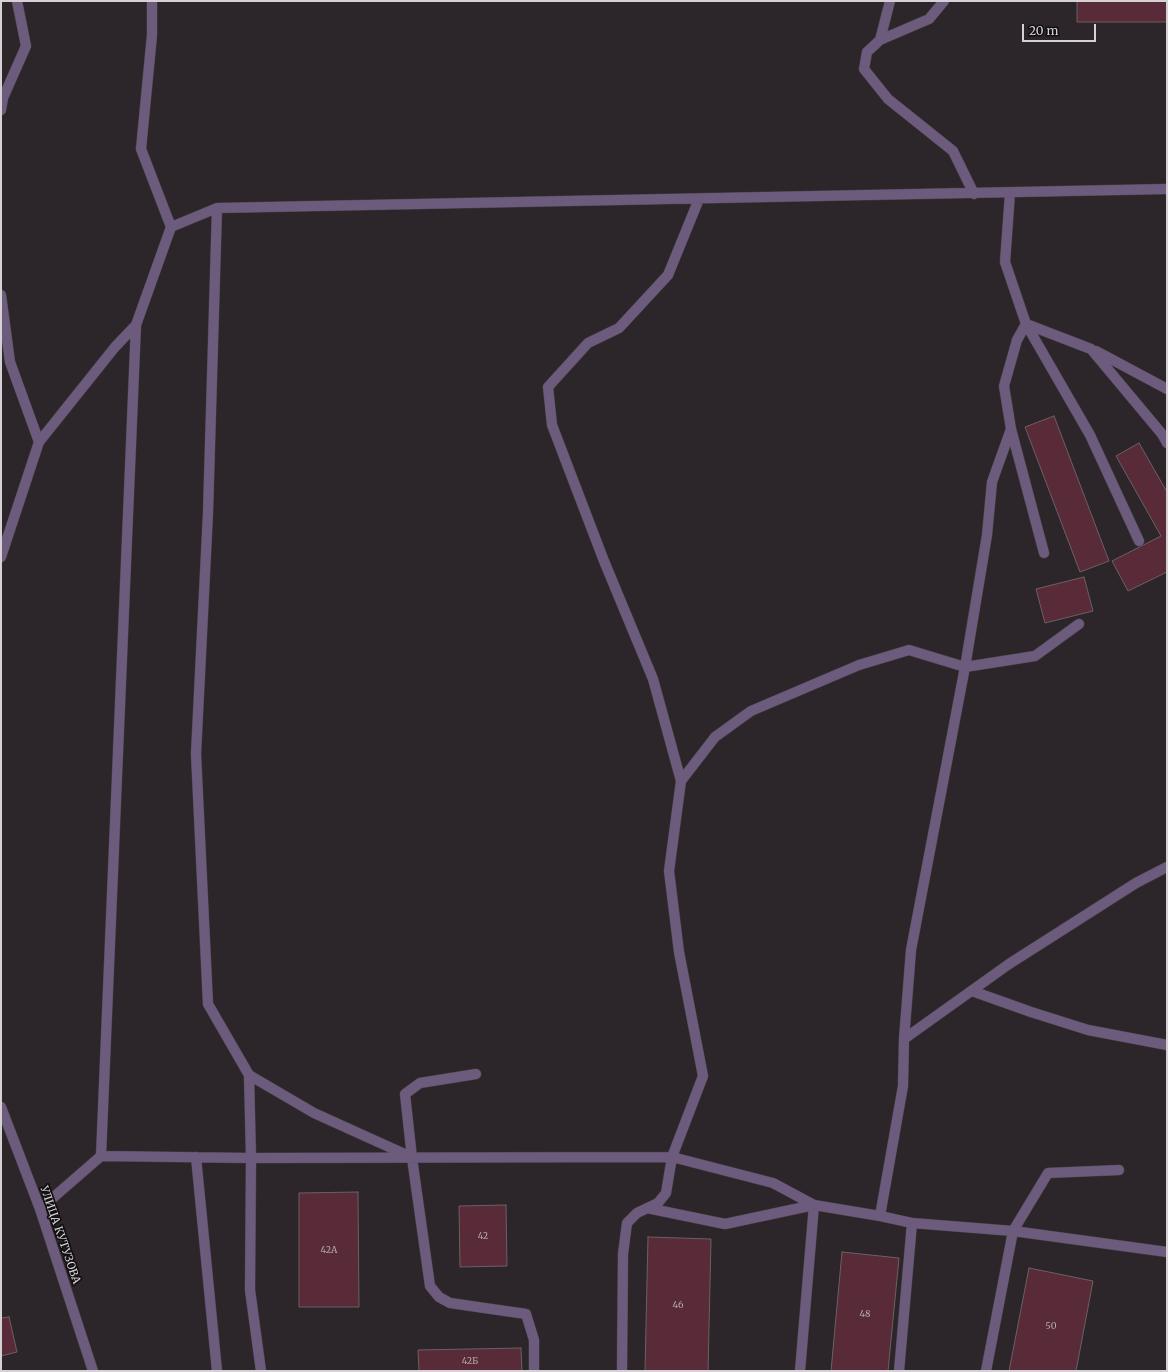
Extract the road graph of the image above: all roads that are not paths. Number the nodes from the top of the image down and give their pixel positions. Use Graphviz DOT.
graph roads {
  1 [pos="17,1"];
  2 [pos="152,1"];
  3 [pos="890,1"];
  4 [pos="944,1"];
  5 [pos="880,40"];
  6 [pos="1,110"];
  7 [pos="1167,189"];
  8 [pos="1010,193"];
  9 [pos="974,194"];
  10 [pos="699,199"];
  11 [pos="217,208"];
  12 [pos="171,227"];
  13 [pos="1,295"];
  14 [pos="1026,324"];
  15 [pos="136,325"];
  16 [pos="1091,349"];
  17 [pos="1167,389"];
  18 [pos="1011,429"];
  19 [pos="39,442"];
  20 [pos="1167,443"];
  21 [pos="1139,541"];
  22 [pos="1044,553"];
  23 [pos="1,557"];
  24 [pos="1079,624"];
  25 [pos="965,667"];
  26 [pos="681,781"];
  27 [pos="1167,867"];
  28 [pos="972,990"];
  29 [pos="904,1039"];
  30 [pos="1167,1045"];
  31 [pos="476,1074"];
  32 [pos="249,1075"];
  33 [pos="1,1107"];
  34 [pos="102,1156"];
  35 [pos="196,1157"];
  36 [pos="672,1157"];
  37 [pos="251,1158"];
  38 [pos="412,1158"];
  39 [pos="1119,1170"];
  40 [pos="814,1205"];
  41 [pos="647,1208"];
  42 [pos="40,1209"];
  43 [pos="880,1216"];
  44 [pos="912,1223"];
  45 [pos="1012,1231"];
  46 [pos="1167,1252"];
  47 [pos="93,1371"];
  48 [pos="217,1371"];
  49 [pos="261,1371"];
  50 [pos="534,1371"];
  51 [pos="622,1371"];
  52 [pos="800,1371"];
  53 [pos="899,1371"];
  54 [pos="986,1371"];
  1 -- 6 [label="street"];
  2 -- 12 [label="street"];
  3 -- 5 [label="street"];
  4 -- 5 [label="street"];
  5 -- 9 [label="street"];
  7 -- 8 [label="street"];
  8 -- 9 [label="street"];
  8 -- 14 [label="street"];
  9 -- 10 [label="street"];
  10 -- 11 [label="street"];
  10 -- 26 [label="street"];
  11 -- 12 [label="street"];
  11 -- 32 [label="street"];
  12 -- 15 [label="street"];
  13 -- 19 [label="street"];
  14 -- 16 [label="street"];
  14 -- 18 [label="street"];
  14 -- 21 [label="street"];
  15 -- 19 [label="street"];
  15 -- 34 [label="street"];
  16 -- 17 [label="street"];
  16 -- 20 [label="street"];
  18 -- 22 [label="street"];
  18 -- 25 [label="street"];
  19 -- 23 [label="street"];
  24 -- 25 [label="street"];
  25 -- 26 [label="street"];
  25 -- 29 [label="street"];
  26 -- 36 [label="street"];
  27 -- 28 [label="street"];
  28 -- 29 [label="street"];
  28 -- 30 [label="street"];
  29 -- 43 [label="street"];
  31 -- 38 [label="street"];
  32 -- 37 [label="street"];
  32 -- 38 [label="street"];
  33 -- 42 [label="street, УЛИЦА КУТУЗОВА"];
  34 -- 35 [label="street"];
  34 -- 42 [label="street"];
  35 -- 37 [label="street"];
  35 -- 48 [label="street"];
  36 -- 38 [label="street"];
  36 -- 40 [label="street"];
  36 -- 41 [label="street"];
  37 -- 38 [label="street"];
  37 -- 49 [label="street"];
  38 -- 50 [label="street"];
  39 -- 45 [label="street"];
  40 -- 41 [label="street"];
  40 -- 43 [label="street"];
  40 -- 52 [label="street"];
  41 -- 51 [label="street"];
  42 -- 47 [label="street, УЛИЦА КУТУЗОВА"];
  43 -- 44 [label="street"];
  44 -- 45 [label="street"];
  44 -- 53 [label="street"];
  45 -- 46 [label="street"];
  45 -- 54 [label="street"];
}
